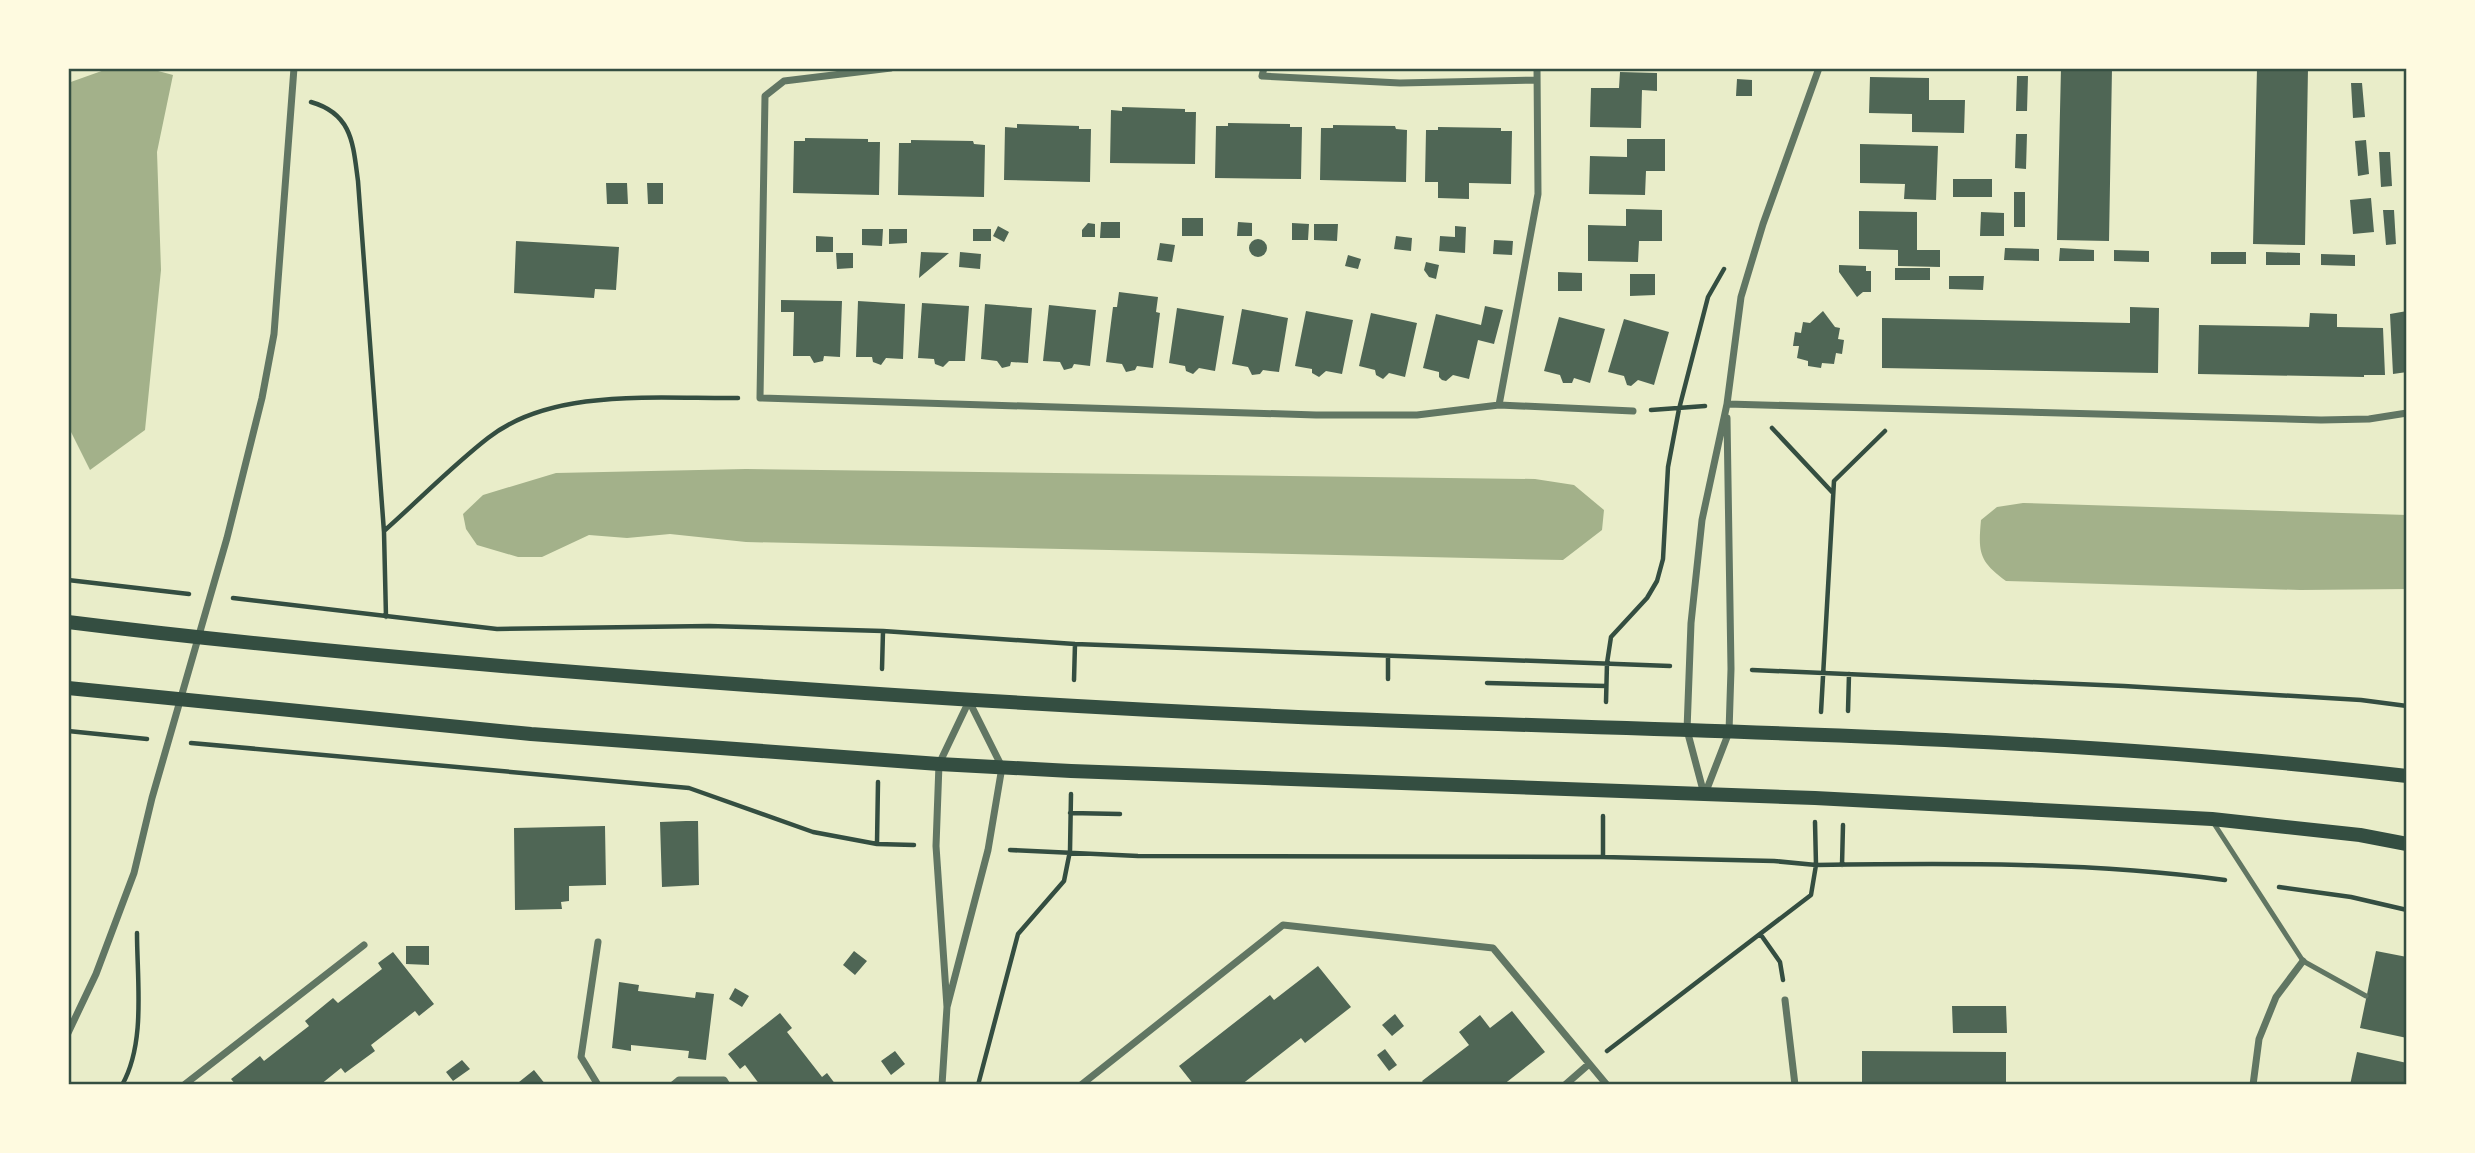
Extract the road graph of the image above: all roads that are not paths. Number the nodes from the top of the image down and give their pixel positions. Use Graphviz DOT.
graph roads {
  1 [pos="294,68"];
  2 [pos="891,68"];
  3 [pos="1264,68"];
  4 [pos="1537,68"];
  5 [pos="1819,68"];
  6 [pos="1537,80"];
  7 [pos="1727,404"];
  8 [pos="1499,405"];
  9 [pos="1633,411"];
  10 [pos="2407,413"];
  11 [pos="68,622"];
  12 [pos="68,688"];
  13 [pos="969,701"];
  14 [pos="1687,730"];
  15 [pos="1729,732"];
  16 [pos="939,764"];
  17 [pos="1002,767"];
  18 [pos="2407,776"];
  19 [pos="1704,794"];
  20 [pos="2212,819"];
  21 [pos="2407,844"];
  22 [pos="598,942"];
  23 [pos="364,945"];
  24 [pos="2303,961"];
  25 [pos="2366,996"];
  26 [pos="1785,1000"];
  27 [pos="947,1007"];
  28 [pos="68,1033"];
  29 [pos="1589,1065"];
  30 [pos="184,1085"];
  31 [pos="598,1085"];
  32 [pos="673,1085"];
  33 [pos="727,1085"];
  34 [pos="942,1085"];
  35 [pos="1081,1085"];
  36 [pos="1565,1085"];
  37 [pos="1607,1085"];
  38 [pos="1795,1085"];
  39 [pos="2253,1085"];
  1 -- 28 [label="street"];
  2 -- 8 [label="street"];
  3 -- 6 [label="street"];
  4 -- 6 [label="street"];
  5 -- 7 [label="street"];
  6 -- 8 [label="street"];
  7 -- 10 [label="street"];
  7 -- 14 [label="street"];
  7 -- 15 [label="street"];
  8 -- 9 [label="street"];
  11 -- 13 [label="main road"];
  12 -- 16 [label="main road"];
  13 -- 14 [label="main road"];
  13 -- 16 [label="street"];
  13 -- 17 [label="street"];
  14 -- 15 [label="main road"];
  14 -- 19 [label="street"];
  15 -- 18 [label="main road"];
  15 -- 19 [label="street"];
  16 -- 17 [label="main road"];
  16 -- 27 [label="street"];
  17 -- 19 [label="main road"];
  17 -- 27 [label="street"];
  19 -- 20 [label="main road"];
  20 -- 21 [label="main road"];
  20 -- 24 [label="lane"];
  22 -- 31 [label="street"];
  23 -- 30 [label="street"];
  24 -- 25 [label="lane"];
  24 -- 39 [label="street"];
  26 -- 38 [label="street"];
  27 -- 34 [label="street"];
  29 -- 35 [label="street"];
  29 -- 36 [label="street"];
  29 -- 37 [label="street"];
  32 -- 33 [label="street"];
}
